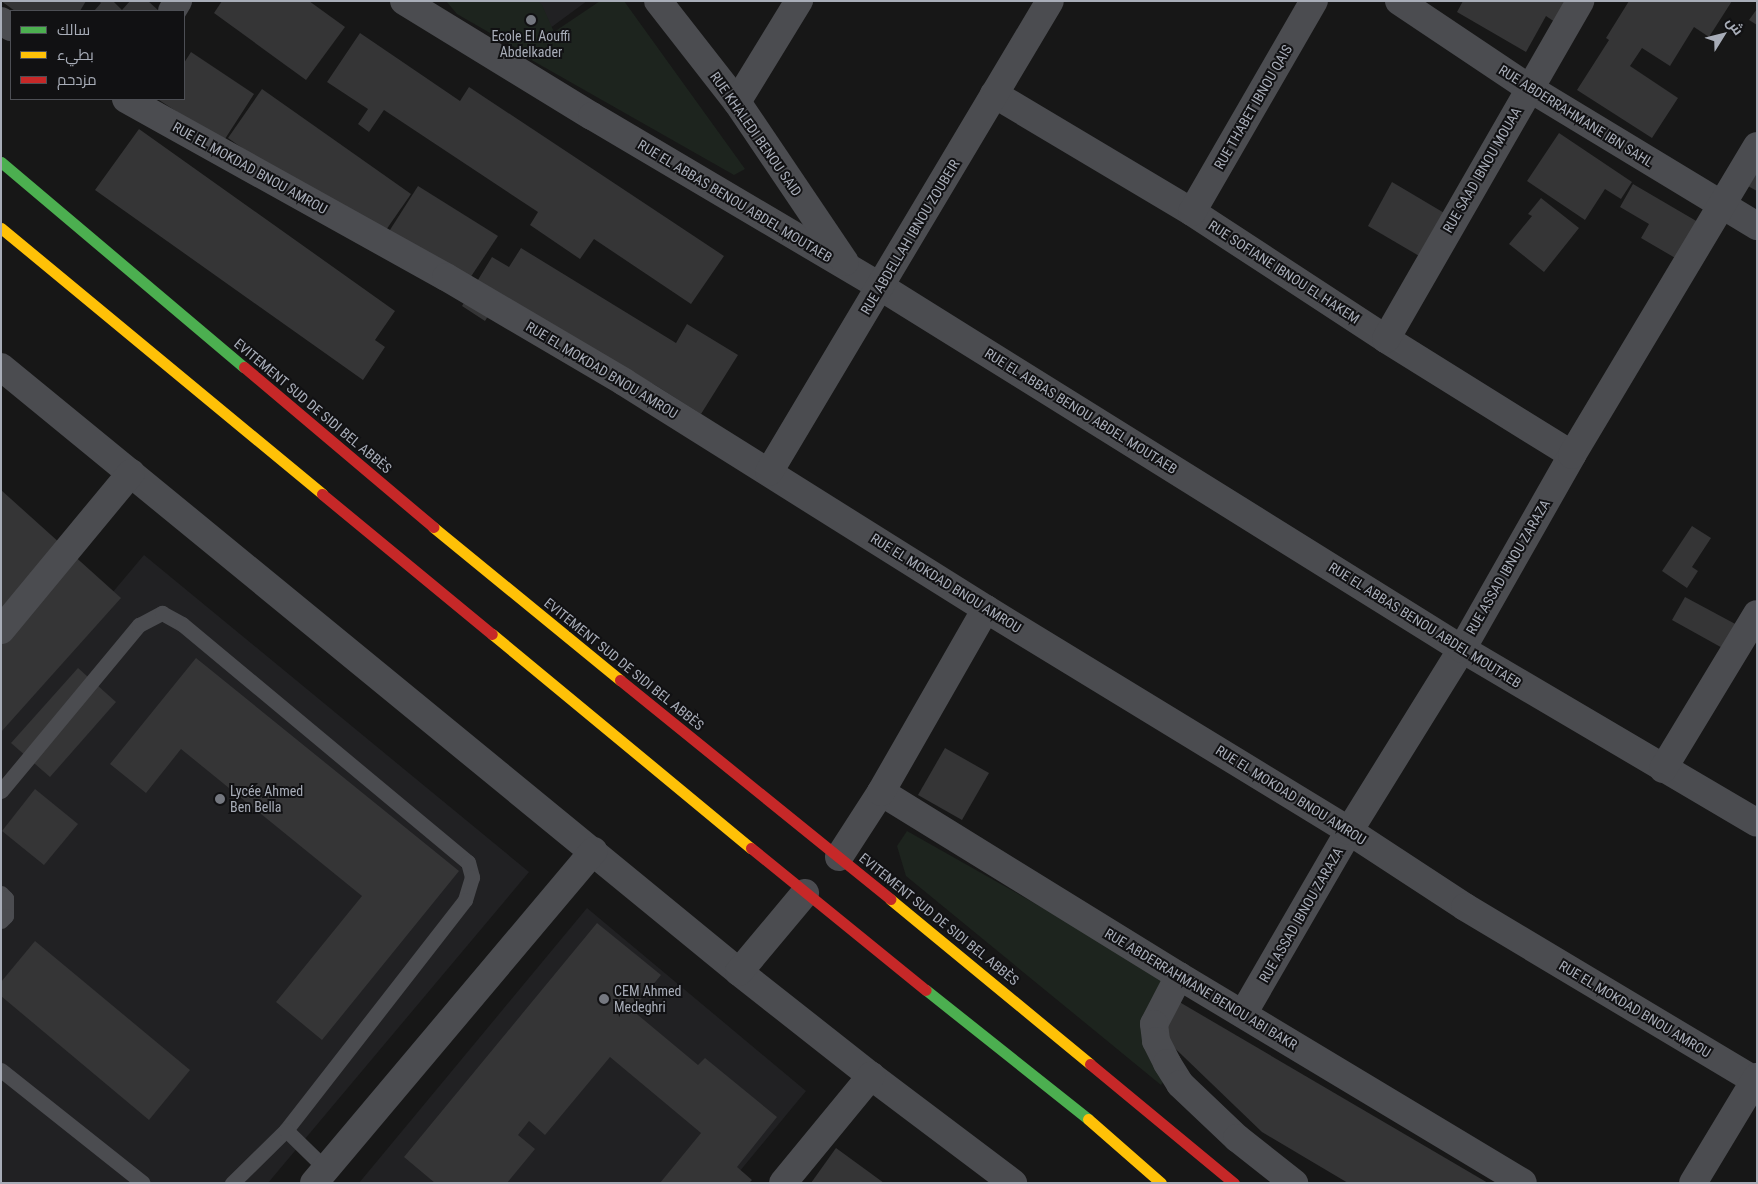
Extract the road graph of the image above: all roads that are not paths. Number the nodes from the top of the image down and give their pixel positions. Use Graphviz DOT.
graph roads {
  1 [pos="404,1"];
  2 [pos="658,1"];
  3 [pos="799,1"];
  4 [pos="1050,1"];
  5 [pos="1314,1"];
  6 [pos="1399,1"];
  7 [pos="1580,1"];
  8 [pos="1529,88"];
  9 [pos="994,94"];
  10 [pos="128,100"];
  11 [pos="737,102"];
  12 [pos="1757,146"];
  13 [pos="1,162"];
  14 [pos="1722,205"];
  15 [pos="1192,212"];
  16 [pos="1757,226"];
  17 [pos="1,228"];
  18 [pos="850,269"];
  19 [pos="881,287"];
  20 [pos="1386,339"];
  21 [pos="1,367"];
  22 [pos="1572,454"];
  23 [pos="769,472"];
  24 [pos="131,473"];
  25 [pos="986,609"];
  26 [pos="1757,614"];
  27 [pos="1,630"];
  28 [pos="1462,649"];
  29 [pos="1663,769"];
  30 [pos="1,791"];
  31 [pos="881,792"];
  32 [pos="1757,823"];
  33 [pos="1349,832"];
  34 [pos="594,851"];
  35 [pos="839,856"];
  36 [pos="1,892"];
  37 [pos="806,893"];
  38 [pos="1,921"];
  39 [pos="739,972"];
  40 [pos="1179,976"];
  41 [pos="1243,1014"];
  42 [pos="1,1070"];
  43 [pos="871,1076"];
  44 [pos="1756,1080"];
  45 [pos="286,1130"];
  46 [pos="320,1176"];
  47 [pos="143,1183"];
  48 [pos="232,1183"];
  49 [pos="783,1183"];
  50 [pos="1013,1183"];
  51 [pos="1162,1183"];
  52 [pos="1234,1183"];
  53 [pos="1294,1183"];
  54 [pos="1523,1183"];
  55 [pos="1692,1183"];
  1 -- 18 [label="street, RUE EL ABBAS BENOU ABDEL MOUTAEB"];
  2 -- 11 [label="street, RUE KHALEDI BENOU SAID"];
  3 -- 11 [label="street"];
  4 -- 9 [label="street, RUE ABDELLAH IBNOU ZOUBEIR"];
  5 -- 15 [label="street, RUE THABET IBNOU QAIS"];
  6 -- 8 [label="street, RUE ABDERRAHMANE IBN SAHL"];
  7 -- 8 [label="street, RUE SAAD IBNOU MOUAA"];
  8 -- 14 [label="street, RUE ABDERRAHMANE IBN SAHL"];
  8 -- 20 [label="street, RUE SAAD IBNOU MOUAA"];
  9 -- 15 [label="street, RUE SOFIANE IBNOU EL HAKEM"];
  9 -- 19 [label="street, RUE ABDELLAH IBNOU ZOUBEIR"];
  10 -- 23 [label="street, RUE EL MOKDAD BNOU AMROU"];
  11 -- 18 [label="street, RUE KHALEDI BENOU SAID"];
  12 -- 14 [label="street, RUE ASSAD IBNOU ZARAZA"];
  13 -- 35 [label="highway, EVITEMENT SUD DE SIDI BEL ABBÈS"];
  14 -- 16 [label="street, RUE ABDERRAHMANE IBN SAHL"];
  14 -- 22 [label="street, RUE ASSAD IBNOU ZARAZA"];
  15 -- 20 [label="street, RUE SOFIANE IBNOU EL HAKEM"];
  17 -- 37 [label="highway"];
  18 -- 19 [label="street, RUE EL ABBAS BENOU ABDEL MOUTAEB"];
  19 -- 23 [label="street, RUE ABDELLAH IBNOU ZOUBEIR"];
  19 -- 28 [label="street, RUE EL ABBAS BENOU ABDEL MOUTAEB"];
  20 -- 22 [label="street, RUE SOFIANE IBNOU EL HAKEM"];
  21 -- 24 [label="street"];
  22 -- 28 [label="street, RUE ASSAD IBNOU ZARAZA"];
  23 -- 25 [label="street, RUE EL MOKDAD BNOU AMROU"];
  24 -- 27 [label="street"];
  24 -- 34 [label="street"];
  25 -- 31 [label="street"];
  25 -- 33 [label="street, RUE EL MOKDAD BNOU AMROU"];
  26 -- 29 [label="street"];
  28 -- 29 [label="street, RUE EL ABBAS BENOU ABDEL MOUTAEB"];
  28 -- 33 [label="street, RUE ASSAD IBNOU ZARAZA"];
  29 -- 32 [label="street, RUE EL ABBAS BENOU ABDEL MOUTAEB"];
  30 -- 45 [label="lane"];
  31 -- 35 [label="street"];
  31 -- 40 [label="street, RUE ABDERRAHMANE BENOU ABI BAKR"];
  33 -- 41 [label="street, RUE ASSAD IBNOU ZARAZA"];
  33 -- 44 [label="street, RUE EL MOKDAD BNOU AMROU"];
  34 -- 39 [label="street"];
  34 -- 46 [label="street"];
  35 -- 52 [label="highway, EVITEMENT SUD DE SIDI BEL ABBÈS"];
  36 -- 38 [label="lane"];
  37 -- 39 [label="street"];
  37 -- 51 [label="highway"];
  39 -- 43 [label="street"];
  40 -- 41 [label="street, RUE ABDERRAHMANE BENOU ABI BAKR"];
  40 -- 53 [label="street"];
  41 -- 54 [label="street, RUE ABDERRAHMANE BENOU ABI BAKR"];
  42 -- 47 [label="lane"];
  43 -- 49 [label="street"];
  43 -- 50 [label="street"];
  44 -- 55 [label="street"];
  45 -- 46 [label="lane"];
  45 -- 48 [label="lane"];
}
